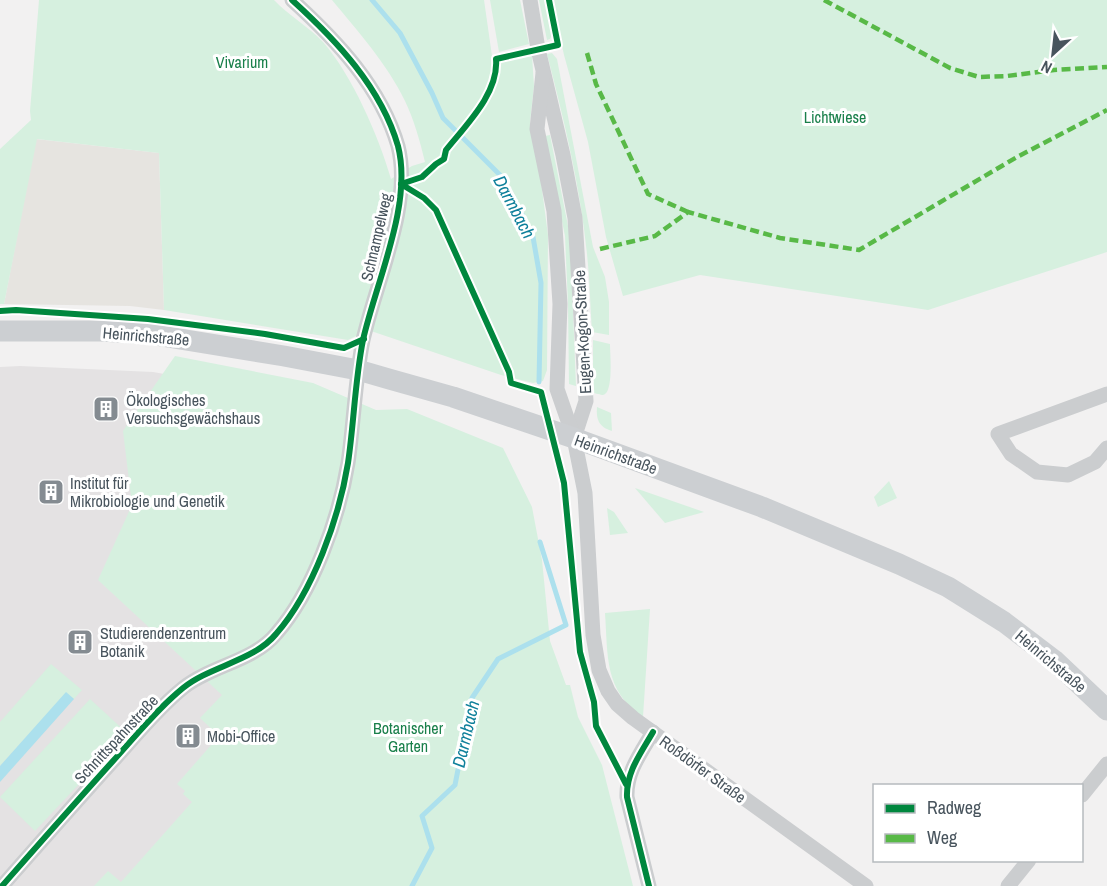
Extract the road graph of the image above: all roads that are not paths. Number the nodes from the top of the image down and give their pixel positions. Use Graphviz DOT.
graph roads {
  1 [pos="292,0"];
  2 [pos="530,0"];
  3 [pos="543,73"];
  4 [pos="0,331"];
  5 [pos="358,370"];
  6 [pos="1107,394"];
  7 [pos="574,438"];
  8 [pos="1107,448"];
  9 [pos="1107,710"];
  10 [pos="653,732"];
  11 [pos="1107,764"];
  12 [pos="1083,794"];
  13 [pos="1028,862"];
  14 [pos="2,886"];
  15 [pos="649,886"];
  16 [pos="864,886"];
  17 [pos="1008,886"];
  1 -- 5 [label="street, Schnampelweg"];
  2 -- 3 [label="street, Eugen-Kogon-Straße"];
  3 -- 7 [label="street, Eugen-Kogon-Straße"];
  3 -- 7 [label="street, Eugen-Kogon-Straße"];
  4 -- 5 [label="main road, Heinrichstraße"];
  5 -- 7 [label="main road, Heinrichstraße"];
  5 -- 14 [label="street, Schnittspahnstraße"];
  6 -- 8 [label="street"];
  7 -- 9 [label="main road, Heinrichstraße"];
  7 -- 10 [label="street, Roßdörfer Straße"];
  10 -- 15 [label="street"];
  10 -- 16 [label="street, Roßdörfer Straße"];
  11 -- 12 [label="street"];
  13 -- 17 [label="street"];
}
